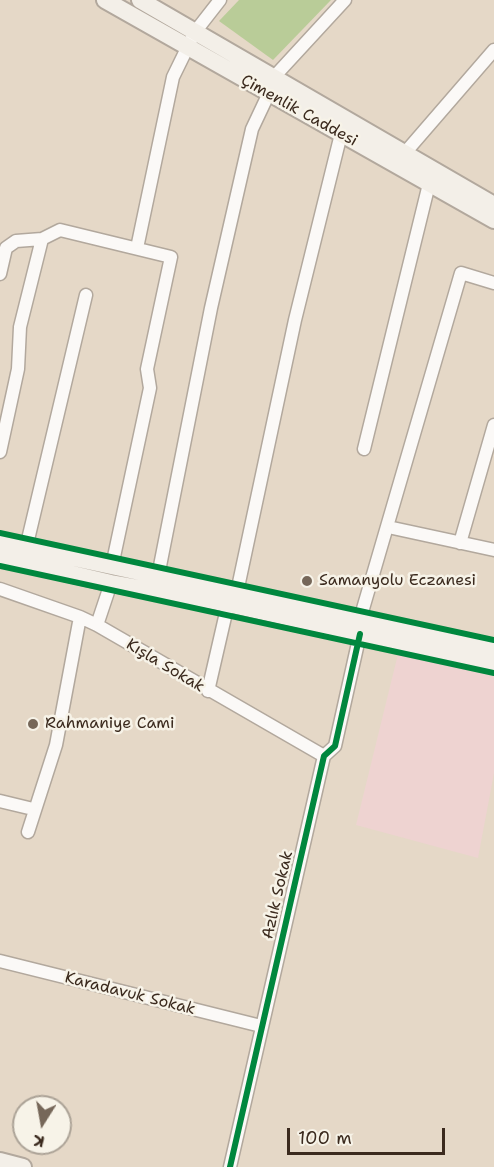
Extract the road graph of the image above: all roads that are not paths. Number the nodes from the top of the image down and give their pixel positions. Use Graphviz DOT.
graph roads {
  1 [pos="105,0"];
  2 [pos="140,0"];
  3 [pos="220,0"];
  4 [pos="345,0"];
  5 [pos="195,32"];
  6 [pos="188,48"];
  7 [pos="494,50"];
  8 [pos="271,85"];
  9 [pos="341,134"];
  10 [pos="404,154"];
  11 [pos="429,184"];
  12 [pos="494,205"];
  13 [pos="494,220"];
  14 [pos="42,239"];
  15 [pos="137,248"];
  16 [pos="0,274"];
  17 [pos="494,283"];
  18 [pos="86,295"];
  19 [pos="494,425"];
  20 [pos="364,449"];
  21 [pos="0,452"];
  22 [pos="388,527"];
  23 [pos="0,542"];
  24 [pos="460,543"];
  25 [pos="26,548"];
  26 [pos="494,550"];
  27 [pos="0,557"];
  28 [pos="112,566"];
  29 [pos="158,576"];
  30 [pos="111,583"];
  31 [pos="0,589"];
  32 [pos="233,598"];
  33 [pos="80,616"];
  34 [pos="97,625"];
  35 [pos="360,626"];
  36 [pos="494,648"];
  37 [pos="494,664"];
  38 [pos="208,691"];
  39 [pos="324,756"];
  40 [pos="0,801"];
  41 [pos="33,809"];
  42 [pos="28,832"];
  43 [pos="0,961"];
  44 [pos="261,1026"];
  45 [pos="0,1161"];
  46 [pos="23,1167"];
  47 [pos="230,1167"];
  1 -- 6 [label="street, Çimenlik Caddesi"];
  2 -- 5 [label="street, Çimenlik Caddesi"];
  3 -- 5 [label="street"];
  4 -- 8 [label="street"];
  5 -- 6 [label="street"];
  5 -- 8 [label="street, Çimenlik Caddesi"];
  6 -- 8 [label="street, Çimenlik Caddesi"];
  6 -- 15 [label="street"];
  7 -- 10 [label="street"];
  8 -- 9 [label="street, Çimenlik Caddesi"];
  8 -- 10 [label="street, Çimenlik Caddesi"];
  8 -- 29 [label="street"];
  9 -- 11 [label="street, Çimenlik Caddesi"];
  9 -- 32 [label="street"];
  10 -- 12 [label="street, Çimenlik Caddesi"];
  11 -- 13 [label="street, Çimenlik Caddesi"];
  11 -- 20 [label="street"];
  14 -- 15 [label="street"];
  14 -- 16 [label="street"];
  14 -- 21 [label="street"];
  15 -- 28 [label="street"];
  17 -- 22 [label="street, Azlık Sokak"];
  18 -- 25 [label="street"];
  19 -- 24 [label="street"];
  22 -- 24 [label="street"];
  22 -- 35 [label="street, Azlık Sokak"];
  23 -- 25 [label="street"];
  24 -- 26 [label="street"];
  25 -- 28 [label="street"];
  27 -- 30 [label="street"];
  28 -- 29 [label="street"];
  29 -- 32 [label="street"];
  30 -- 32 [label="street"];
  30 -- 34 [label="street"];
  31 -- 33 [label="street, Kışla Sokak"];
  32 -- 35 [label="street"];
  32 -- 38 [label="street"];
  33 -- 34 [label="street, Kışla Sokak"];
  33 -- 41 [label="street"];
  34 -- 38 [label="street, Kışla Sokak"];
  35 -- 36 [label="street"];
  35 -- 37 [label="street"];
  35 -- 39 [label="street, Azlık Sokak"];
  38 -- 39 [label="street, Kışla Sokak"];
  39 -- 44 [label="street, Azlık Sokak"];
  40 -- 41 [label="street"];
  41 -- 42 [label="street"];
  43 -- 44 [label="street, Karadavuk Sokak"];
  44 -- 47 [label="street, Azlık Sokak"];
  45 -- 46 [label="street"];
}
